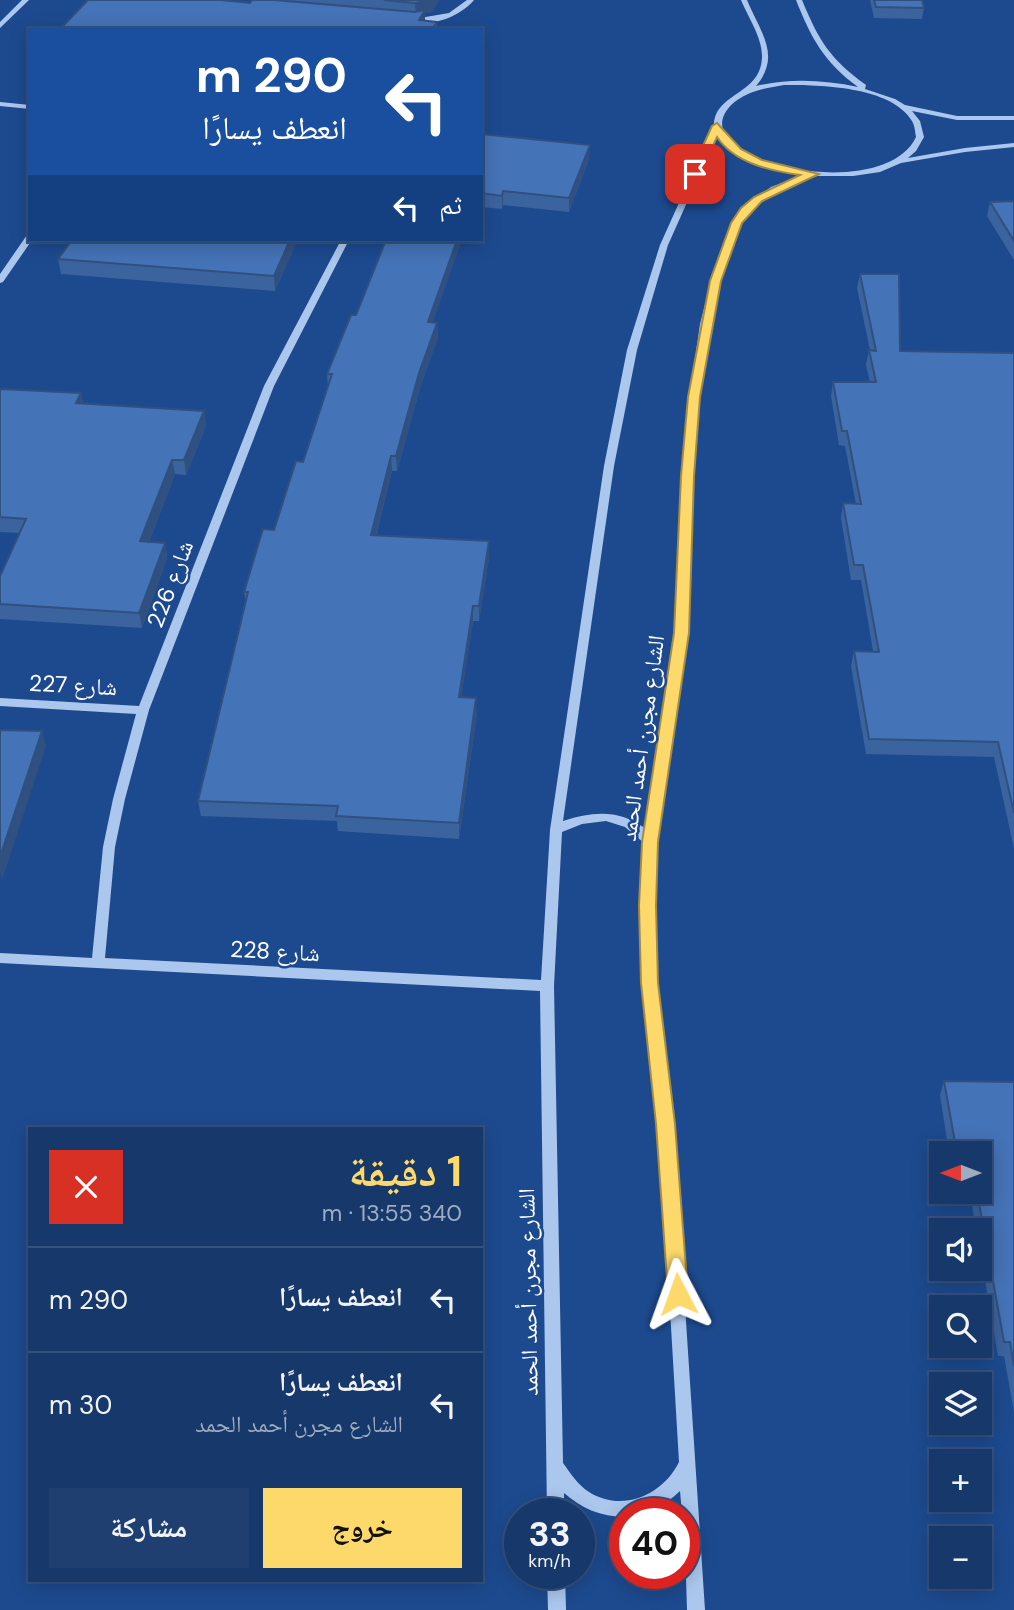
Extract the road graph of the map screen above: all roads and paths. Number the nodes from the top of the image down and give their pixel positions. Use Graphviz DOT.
graph roads {
  1 [pos="26,0"];
  2 [pos="471,0"];
  3 [pos="744,0"];
  4 [pos="799,0"];
  5 [pos="400,19"];
  6 [pos="0,26"];
  7 [pos="869,91"];
  8 [pos="747,92"];
  9 [pos="0,104"];
  10 [pos="28,107"];
  11 [pos="902,107"];
  12 [pos="1014,118"];
  13 [pos="717,126"];
  14 [pos="1014,145"];
  15 [pos="892,164"];
  16 [pos="814,174"];
  17 [pos="28,240"];
  18 [pos="344,242"];
  19 [pos="0,280"];
  20 [pos="0,702"];
  21 [pos="143,710"];
  22 [pos="556,831"];
  23 [pos="650,842"];
  24 [pos="0,958"];
  25 [pos="99,963"];
  26 [pos="547,986"];
  27 [pos="687,1464"];
  28 [pos="555,1465"];
  29 [pos="555,1498"];
  30 [pos="556,1589"];
  31 [pos="557,1610"];
  32 [pos="696,1610"];
  1 -- 6 [label="street"];
  2 -- 5 [label="street"];
  3 -- 8 [label="street"];
  4 -- 7 [label="street"];
  7 -- 8 [label="street"];
  7 -- 11 [label="street"];
  8 -- 13 [label="street"];
  9 -- 10 [label="street"];
  11 -- 12 [label="street"];
  11 -- 15 [label="street"];
  13 -- 16 [label="street"];
  13 -- 22 [label="street, الشارع مجرن أحمد الحمد"];
  14 -- 15 [label="street"];
  15 -- 16 [label="street"];
  16 -- 23 [label="street, الشارع مجرن أحمد الحمد"];
  17 -- 19 [label="street"];
  18 -- 21 [label="street, شارع 226"];
  20 -- 21 [label="street, شارع 227"];
  21 -- 25 [label="street, شارع 226"];
  22 -- 23 [label="street"];
  22 -- 26 [label="street, الشارع مجرن أحمد الحمد"];
  23 -- 27 [label="street, الشارع مجرن أحمد الحمد"];
  24 -- 25 [label="street, شارع 228"];
  25 -- 26 [label="street, شارع 228"];
  26 -- 28 [label="street, الشارع مجرن أحمد الحمد"];
  27 -- 28 [label="street"];
  27 -- 32 [label="street, الشارع مجرن أحمد الحمد"];
  28 -- 29 [label="street, الشارع مجرن أحمد الحمد"];
  30 -- 31 [label="street"];
}
